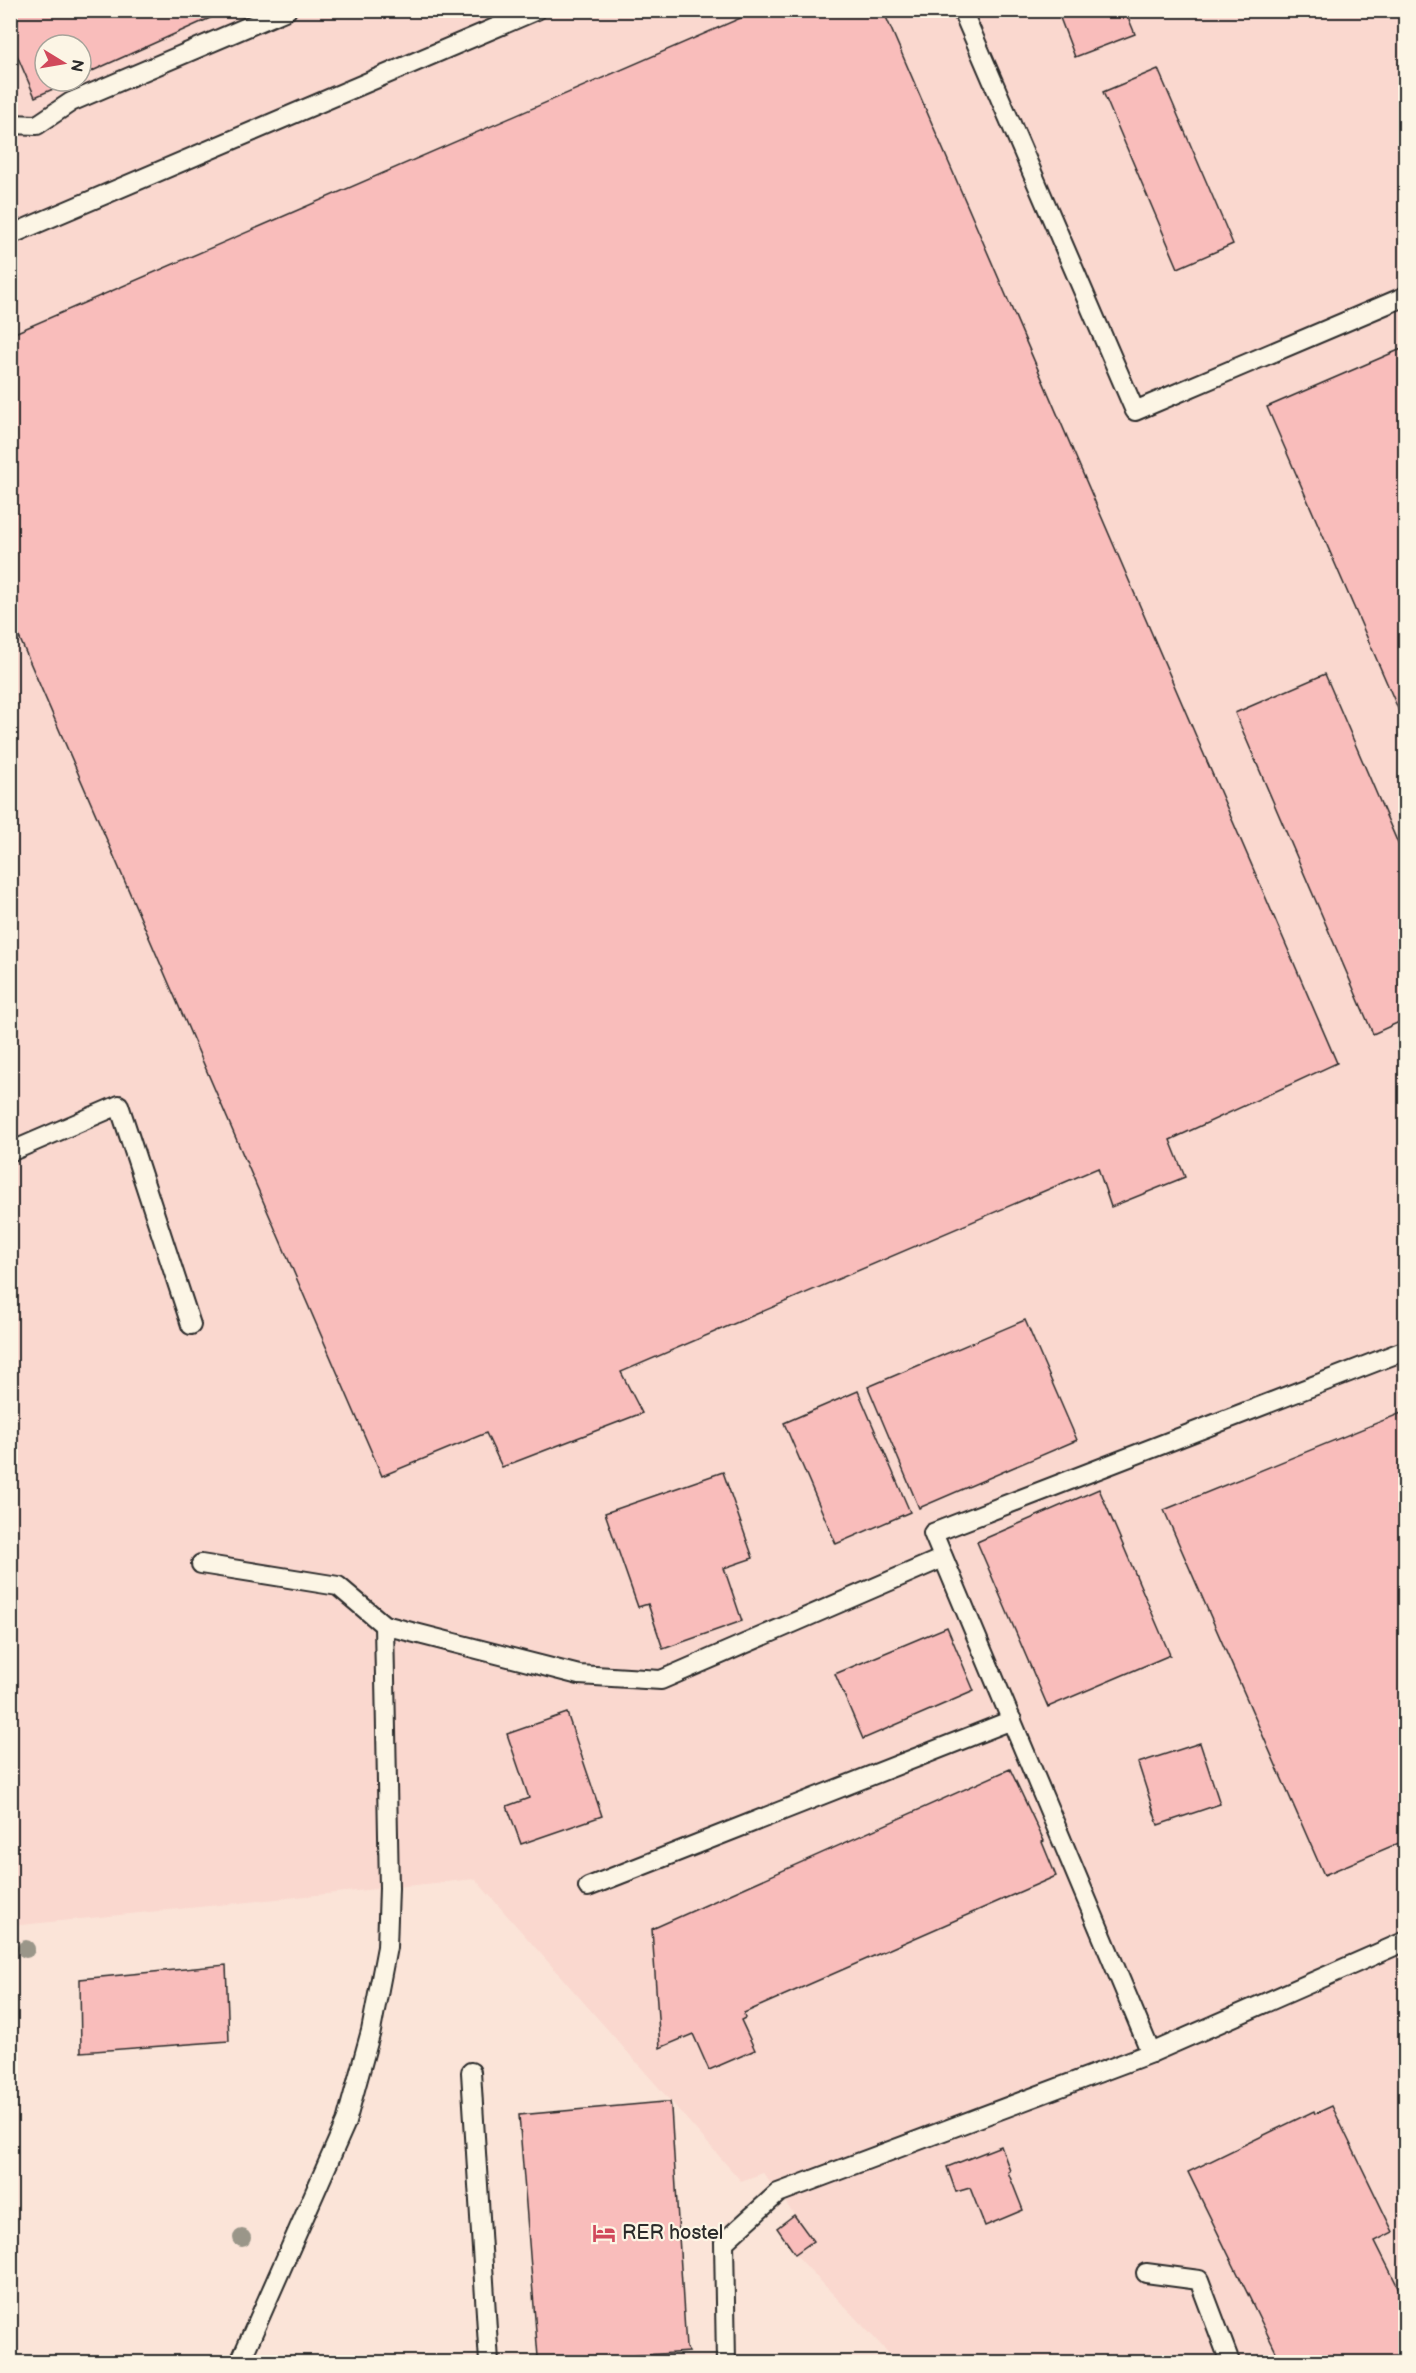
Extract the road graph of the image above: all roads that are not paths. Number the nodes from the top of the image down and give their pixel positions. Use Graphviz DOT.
graph roads {
  1 [pos="287,10"];
  2 [pos="537,10"];
  3 [pos="962,10"];
  4 [pos="10,124"];
  5 [pos="10,235"];
  6 [pos="1406,296"];
  7 [pos="10,1152"];
  8 [pos="191,1325"];
  9 [pos="1406,1350"];
  10 [pos="943,1558"];
  11 [pos="201,1564"];
  12 [pos="384,1625"];
  13 [pos="1012,1720"];
  14 [pos="588,1887"];
  15 [pos="1406,1941"];
  16 [pos="1151,2053"];
  17 [pos="471,2072"];
  18 [pos="1146,2273"];
  19 [pos="240,2362"];
  20 [pos="489,2362"];
  21 [pos="726,2362"];
  22 [pos="1230,2362"];
  1 -- 4 [label="lane"];
  2 -- 5 [label="lane"];
  3 -- 6 [label="lane"];
  7 -- 8 [label="lane"];
  9 -- 10 [label="lane"];
  10 -- 12 [label="lane"];
  10 -- 13 [label="lane"];
  11 -- 12 [label="lane"];
  12 -- 19 [label="lane"];
  13 -- 14 [label="lane"];
  13 -- 16 [label="lane"];
  15 -- 16 [label="lane"];
  16 -- 21 [label="lane"];
  17 -- 20 [label="lane"];
  18 -- 22 [label="lane"];
}
